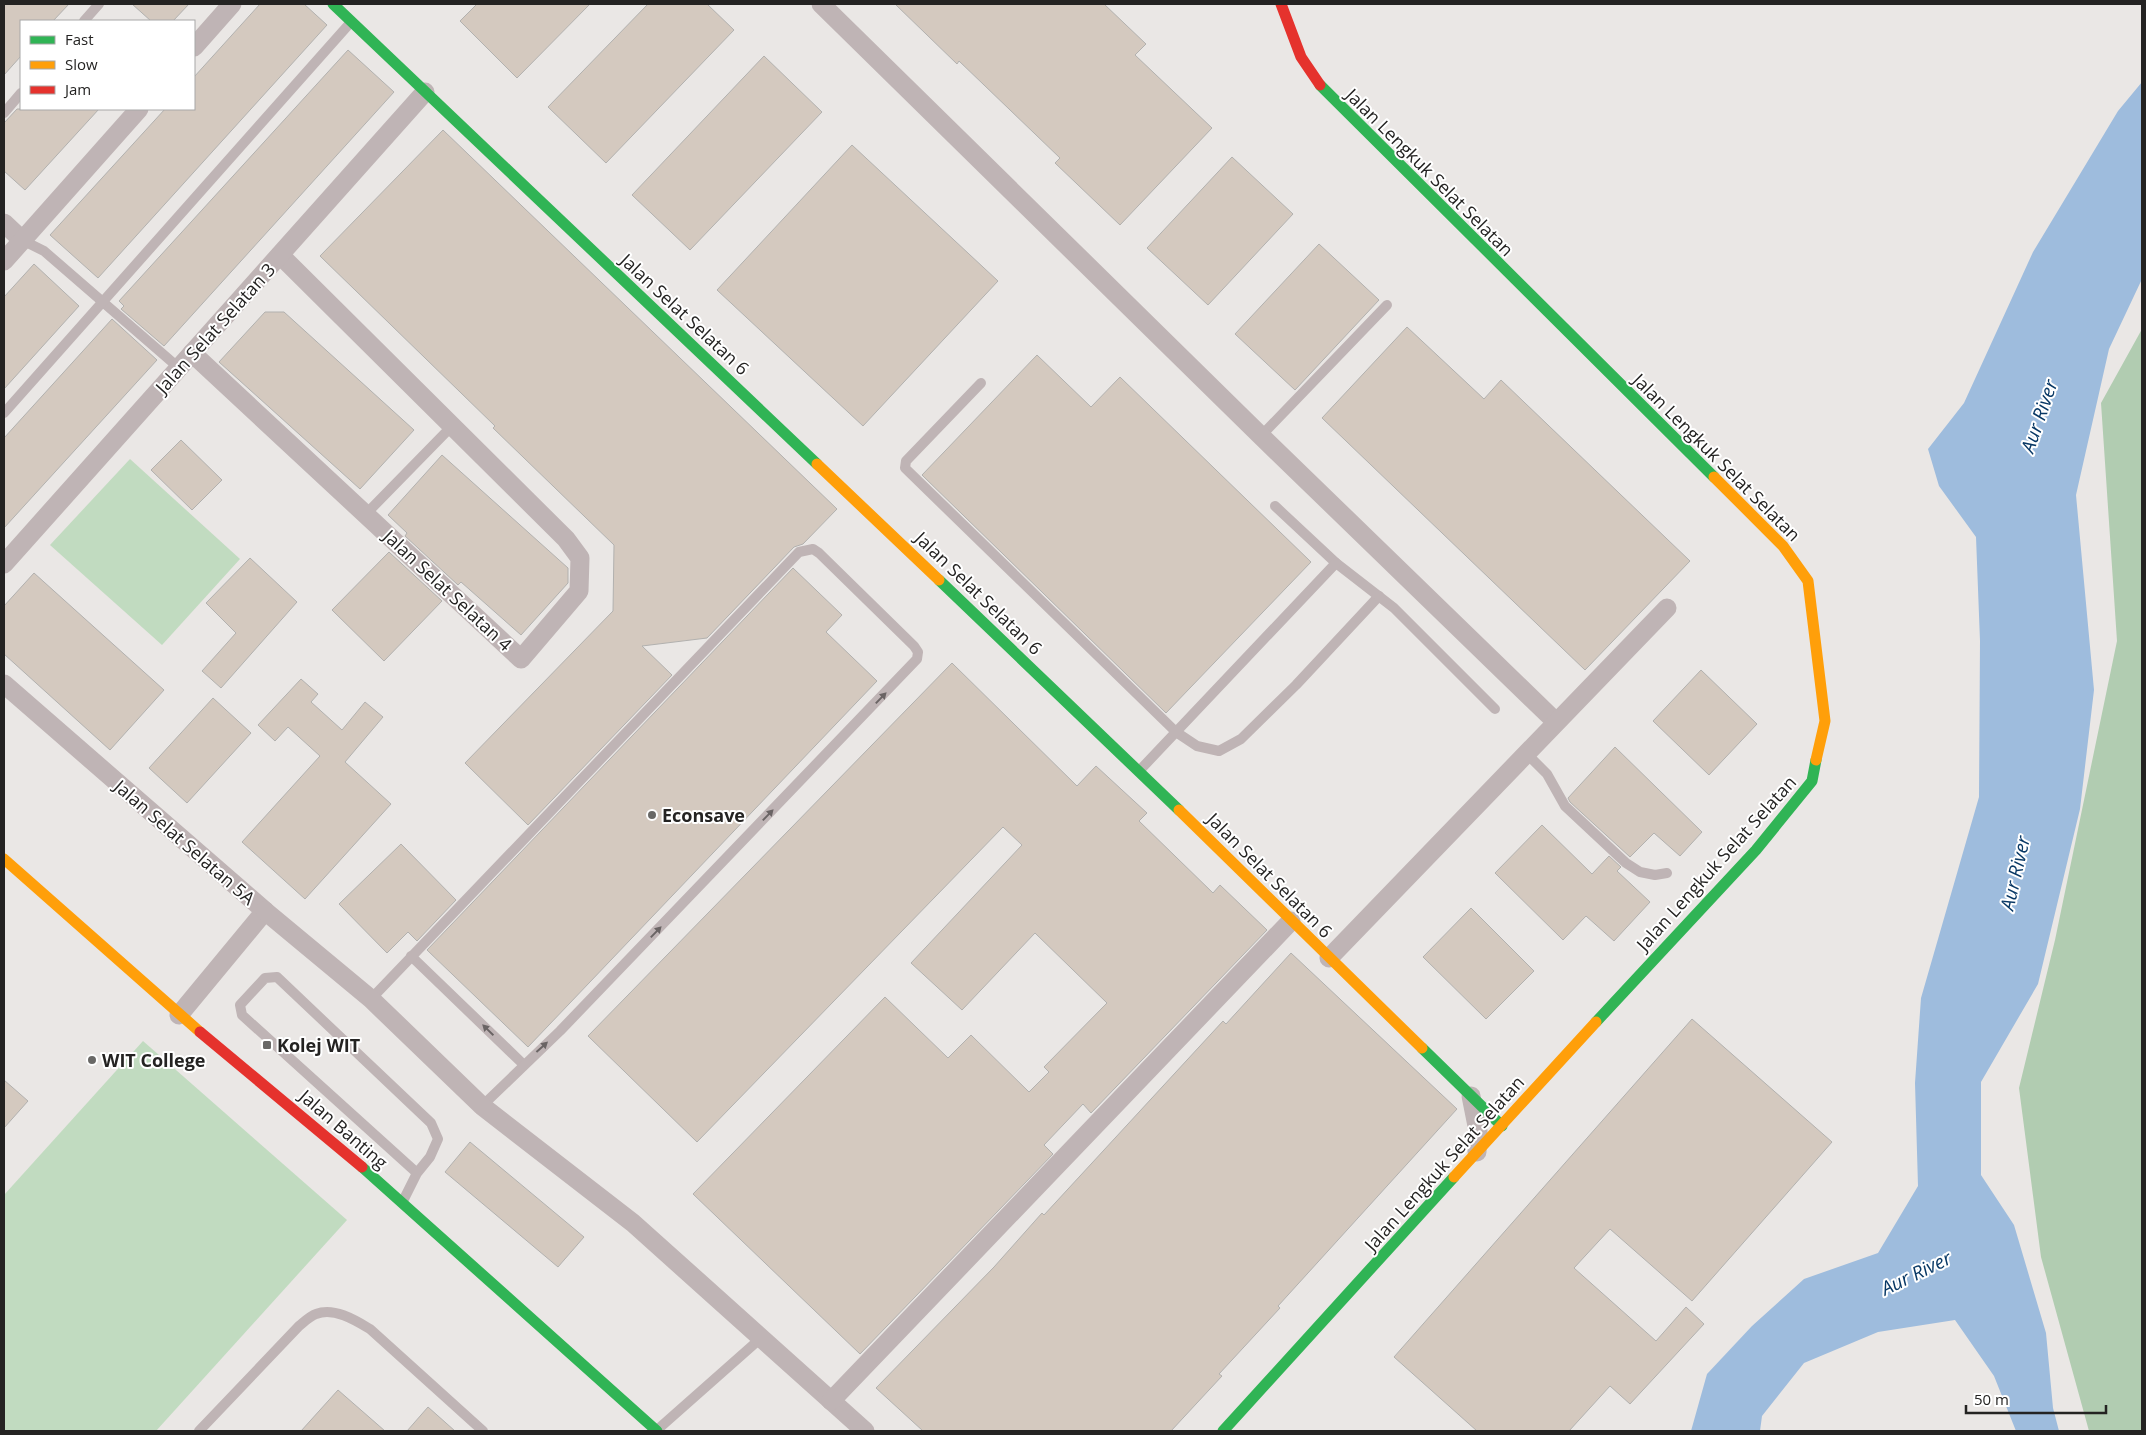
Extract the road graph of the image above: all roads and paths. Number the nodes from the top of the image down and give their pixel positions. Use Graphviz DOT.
graph roads {
  1 [pos="99,4"];
  2 [pos="232,4"];
  3 [pos="333,4"];
  4 [pos="821,4"];
  5 [pos="1284,5"];
  6 [pos="85,20"];
  7 [pos="352,21"];
  8 [pos="195,46"];
  9 [pos="425,92"];
  10 [pos="20,94"];
  11 [pos="138,110"];
  12 [pos="4,113"];
  13 [pos="4,223"];
  14 [pos="22,240"];
  15 [pos="280,255"];
  16 [pos="4,261"];
  17 [pos="102,302"];
  18 [pos="1387,305"];
  19 [pos="192,353"];
  20 [pos="179,368"];
  21 [pos="981,383"];
  22 [pos="4,413"];
  23 [pos="452,426"];
  24 [pos="1261,436"];
  25 [pos="1275,506"];
  26 [pos="366,514"];
  27 [pos="1336,562"];
  28 [pos="4,564"];
  29 [pos="1379,596"];
  30 [pos="1667,608"];
  31 [pos="4,684"];
  32 [pos="1495,708"];
  33 [pos="1556,722"];
  34 [pos="1176,732"];
  35 [pos="1526,753"];
  36 [pos="1140,771"];
  37 [pos="4,859"];
  38 [pos="1667,873"];
  39 [pos="265,911"];
  40 [pos="1291,921"];
  41 [pos="411,956"];
  42 [pos="1329,958"];
  43 [pos="370,999"];
  44 [pos="179,1015"];
  45 [pos="523,1064"];
  46 [pos="1473,1098"];
  47 [pos="1520,1104"];
  48 [pos="482,1106"];
  49 [pos="1502,1126"];
  50 [pos="1478,1152"];
  51 [pos="417,1173"];
  52 [pos="402,1202"];
  53 [pos="761,1338"];
  54 [pos="831,1401"];
  55 [pos="199,1431"];
  56 [pos="483,1431"];
  57 [pos="657,1431"];
  58 [pos="865,1431"];
  59 [pos="1223,1431"];
  1 -- 6 [label="lane"];
  2 -- 8 [label="street"];
  3 -- 7 [label="street, Jalan Selat Selatan 6"];
  4 -- 24 [label="street"];
  5 -- 47 [label="street, Jalan Lengkuk Selat Selatan"];
  7 -- 9 [label="street, Jalan Selat Selatan 6"];
  7 -- 17 [label="lane"];
  9 -- 15 [label="street, Jalan Selat Selatan 3"];
  9 -- 36 [label="street, Jalan Selat Selatan 6"];
  10 -- 12 [label="lane"];
  11 -- 14 [label="street"];
  13 -- 14 [label="street"];
  14 -- 16 [label="street"];
  14 -- 17 [label="lane"];
  15 -- 19 [label="street, Jalan Selat Selatan 3"];
  15 -- 23 [label="street, Jalan Selat Selatan 4"];
  17 -- 20 [label="lane"];
  17 -- 22 [label="lane"];
  18 -- 24 [label="lane"];
  19 -- 20 [label="street, Jalan Selat Selatan 3"];
  19 -- 26 [label="street, Jalan Selat Selatan 4"];
  20 -- 28 [label="street, Jalan Selat Selatan 3"];
  21 -- 34 [label="lane"];
  23 -- 26 [label="lane"];
  23 -- 26 [label="street, Jalan Selat Selatan 4"];
  24 -- 33 [label="street"];
  25 -- 27 [label="lane"];
  27 -- 29 [label="lane"];
  27 -- 34 [label="lane"];
  29 -- 32 [label="lane"];
  29 -- 34 [label="lane"];
  30 -- 33 [label="street"];
  31 -- 39 [label="street, Jalan Selat Selatan 5A"];
  33 -- 35 [label="street"];
  34 -- 36 [label="lane"];
  35 -- 38 [label="lane"];
  35 -- 42 [label="street"];
  36 -- 40 [label="street, Jalan Selat Selatan 6"];
  37 -- 44 [label="street, Jalan Banting"];
  39 -- 43 [label="street"];
  39 -- 44 [label="street, Jalan Selat Selatan 5A"];
  40 -- 42 [label="street, Jalan Selat Selatan 6"];
  40 -- 54 [label="street"];
  41 -- 43 [label="lane"];
  45 -- 41 [label="lane, one-way"];
  45 -- 41 [label="lane, one-way"];
  42 -- 46 [label="street, Jalan Selat Selatan 6"];
  43 -- 48 [label="street"];
  44 -- 52 [label="street, Jalan Banting"];
  45 -- 48 [label="lane"];
  46 -- 47 [label="street"];
  46 -- 49 [label="street, Jalan Selat Selatan 6"];
  46 -- 50 [label="street"];
  47 -- 49 [label="street, Jalan Lengkuk Selat Selatan"];
  48 -- 53 [label="street"];
  49 -- 50 [label="street, Jalan Lengkuk Selat Selatan"];
  50 -- 59 [label="street, Jalan Lengkuk Selat Selatan"];
  51 -- 51 [label="lane"];
  51 -- 52 [label="lane"];
  52 -- 57 [label="street, Jalan Banting"];
  53 -- 54 [label="street"];
  53 -- 57 [label="lane"];
  54 -- 58 [label="street"];
  55 -- 56 [label="lane"];
}
